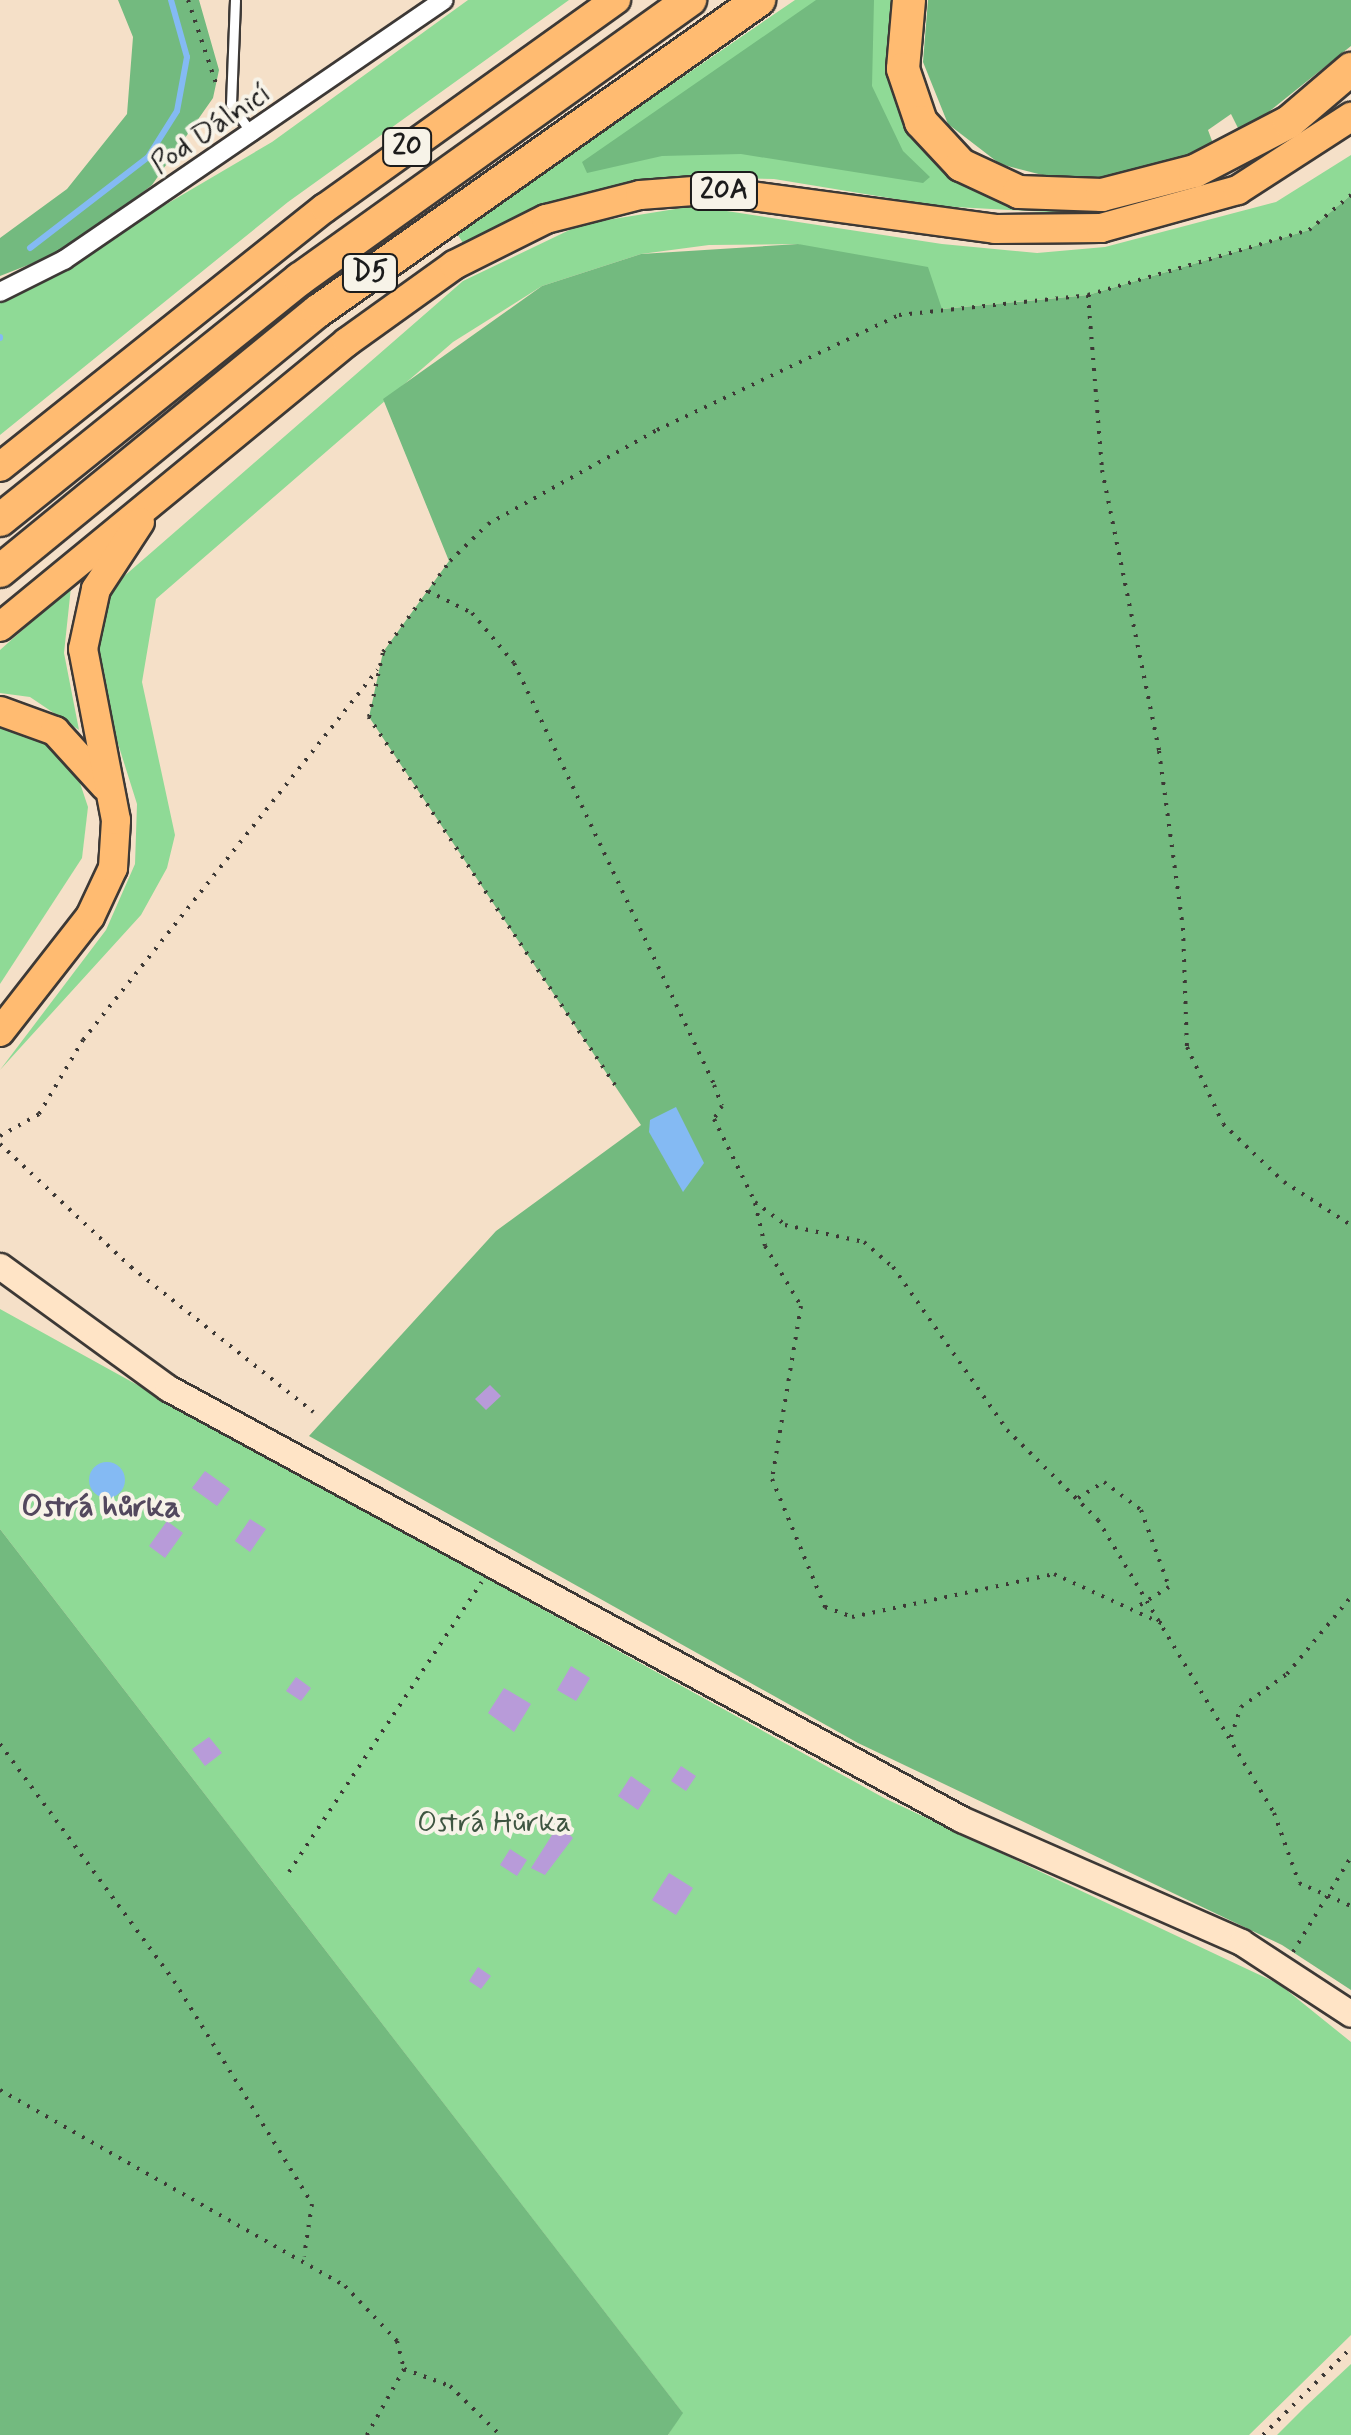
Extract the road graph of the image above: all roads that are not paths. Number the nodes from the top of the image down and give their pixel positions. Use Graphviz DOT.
graph roads {
  1 [pos="235,0"];
  2 [pos="444,0"];
  3 [pos="616,0"];
  4 [pos="690,0"];
  5 [pos="759,0"];
  6 [pos="909,0"];
  7 [pos="1351,69"];
  8 [pos="1351,117"];
  9 [pos="254,135"];
  10 [pos="0,292"];
  11 [pos="0,468"];
  12 [pos="168,485"];
  13 [pos="0,520"];
  14 [pos="0,571"];
  15 [pos="0,627"];
  16 [pos="0,712"];
  17 [pos="114,804"];
  18 [pos="0,1032"];
  19 [pos="0,1266"];
  20 [pos="1351,2014"];
  1 -- 9 [label="lane"];
  2 -- 9 [label="street, Pod Dálnicí"];
  3 -- 11 [label="highway, 20"];
  4 -- 13 [label="highway, D5"];
  5 -- 14 [label="highway, D5"];
  6 -- 7 [label="highway"];
  8 -- 12 [label="highway, 20A"];
  9 -- 10 [label="street, Pod Dálnicí"];
  12 -- 15 [label="highway, 20A"];
  12 -- 17 [label="highway"];
  16 -- 17 [label="highway"];
  17 -- 18 [label="highway"];
  19 -- 20 [label="main road"];
}
